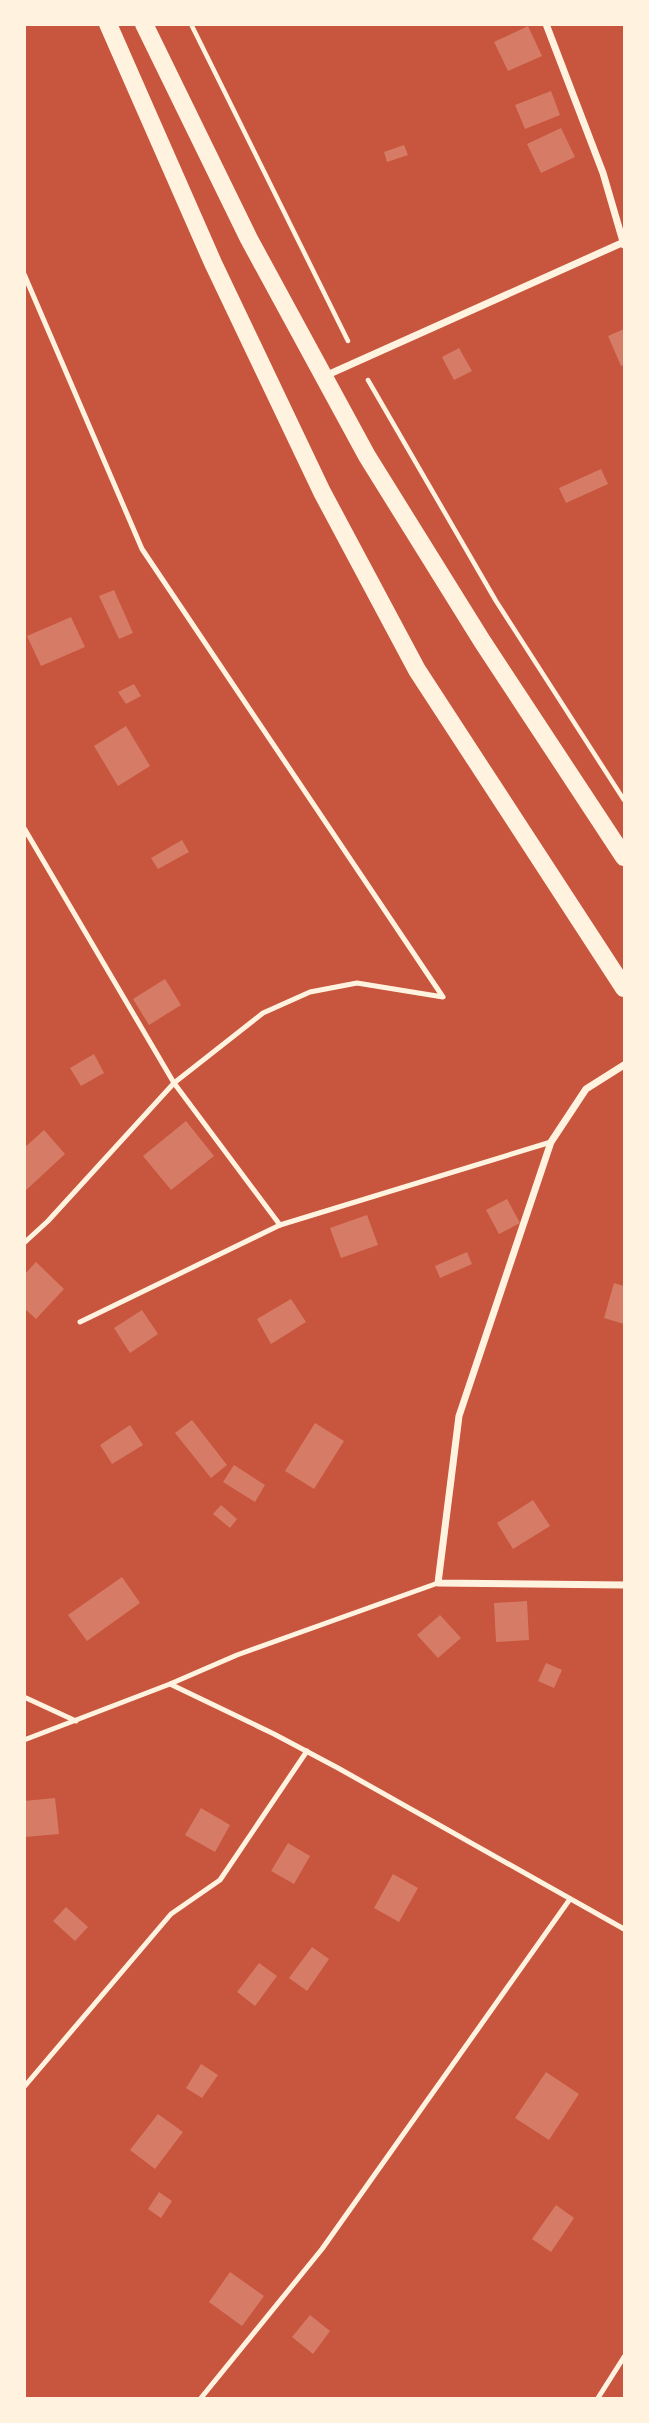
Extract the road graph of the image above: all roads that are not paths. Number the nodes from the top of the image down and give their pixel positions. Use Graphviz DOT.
graph roads {
  1 [pos="108,24"];
  2 [pos="144,24"];
  3 [pos="546,24"];
  4 [pos="624,243"];
  5 [pos="24,274"];
  6 [pos="324,377"];
  7 [pos="24,828"];
  8 [pos="625,857"];
  9 [pos="625,988"];
  10 [pos="625,1065"];
  11 [pos="174,1083"];
  12 [pos="551,1142"];
  13 [pos="280,1225"];
  14 [pos="24,1243"];
  15 [pos="80,1322"];
  16 [pos="438,1583"];
  17 [pos="625,1585"];
  18 [pos="170,1684"];
  19 [pos="24,1698"];
  20 [pos="76,1721"];
  21 [pos="24,1740"];
  22 [pos="307,1751"];
  23 [pos="570,1899"];
  24 [pos="625,1929"];
  25 [pos="24,2087"];
  26 [pos="625,2357"];
  27 [pos="201,2399"];
  28 [pos="598,2399"];
  1 -- 9 [label="main road"];
  2 -- 6 [label="main road"];
  3 -- 4 [label="street"];
  4 -- 6 [label="street"];
  5 -- 11 [label="lane"];
  6 -- 8 [label="main road"];
  7 -- 11 [label="lane"];
  10 -- 12 [label="street"];
  11 -- 13 [label="lane"];
  11 -- 14 [label="lane"];
  12 -- 13 [label="lane"];
  12 -- 16 [label="street"];
  13 -- 15 [label="lane"];
  16 -- 17 [label="street"];
  16 -- 18 [label="lane"];
  18 -- 20 [label="lane"];
  18 -- 22 [label="lane"];
  19 -- 20 [label="lane"];
  20 -- 21 [label="lane"];
  22 -- 23 [label="lane"];
  22 -- 25 [label="lane"];
  23 -- 24 [label="lane"];
  23 -- 27 [label="lane"];
  26 -- 28 [label="lane"];
}
